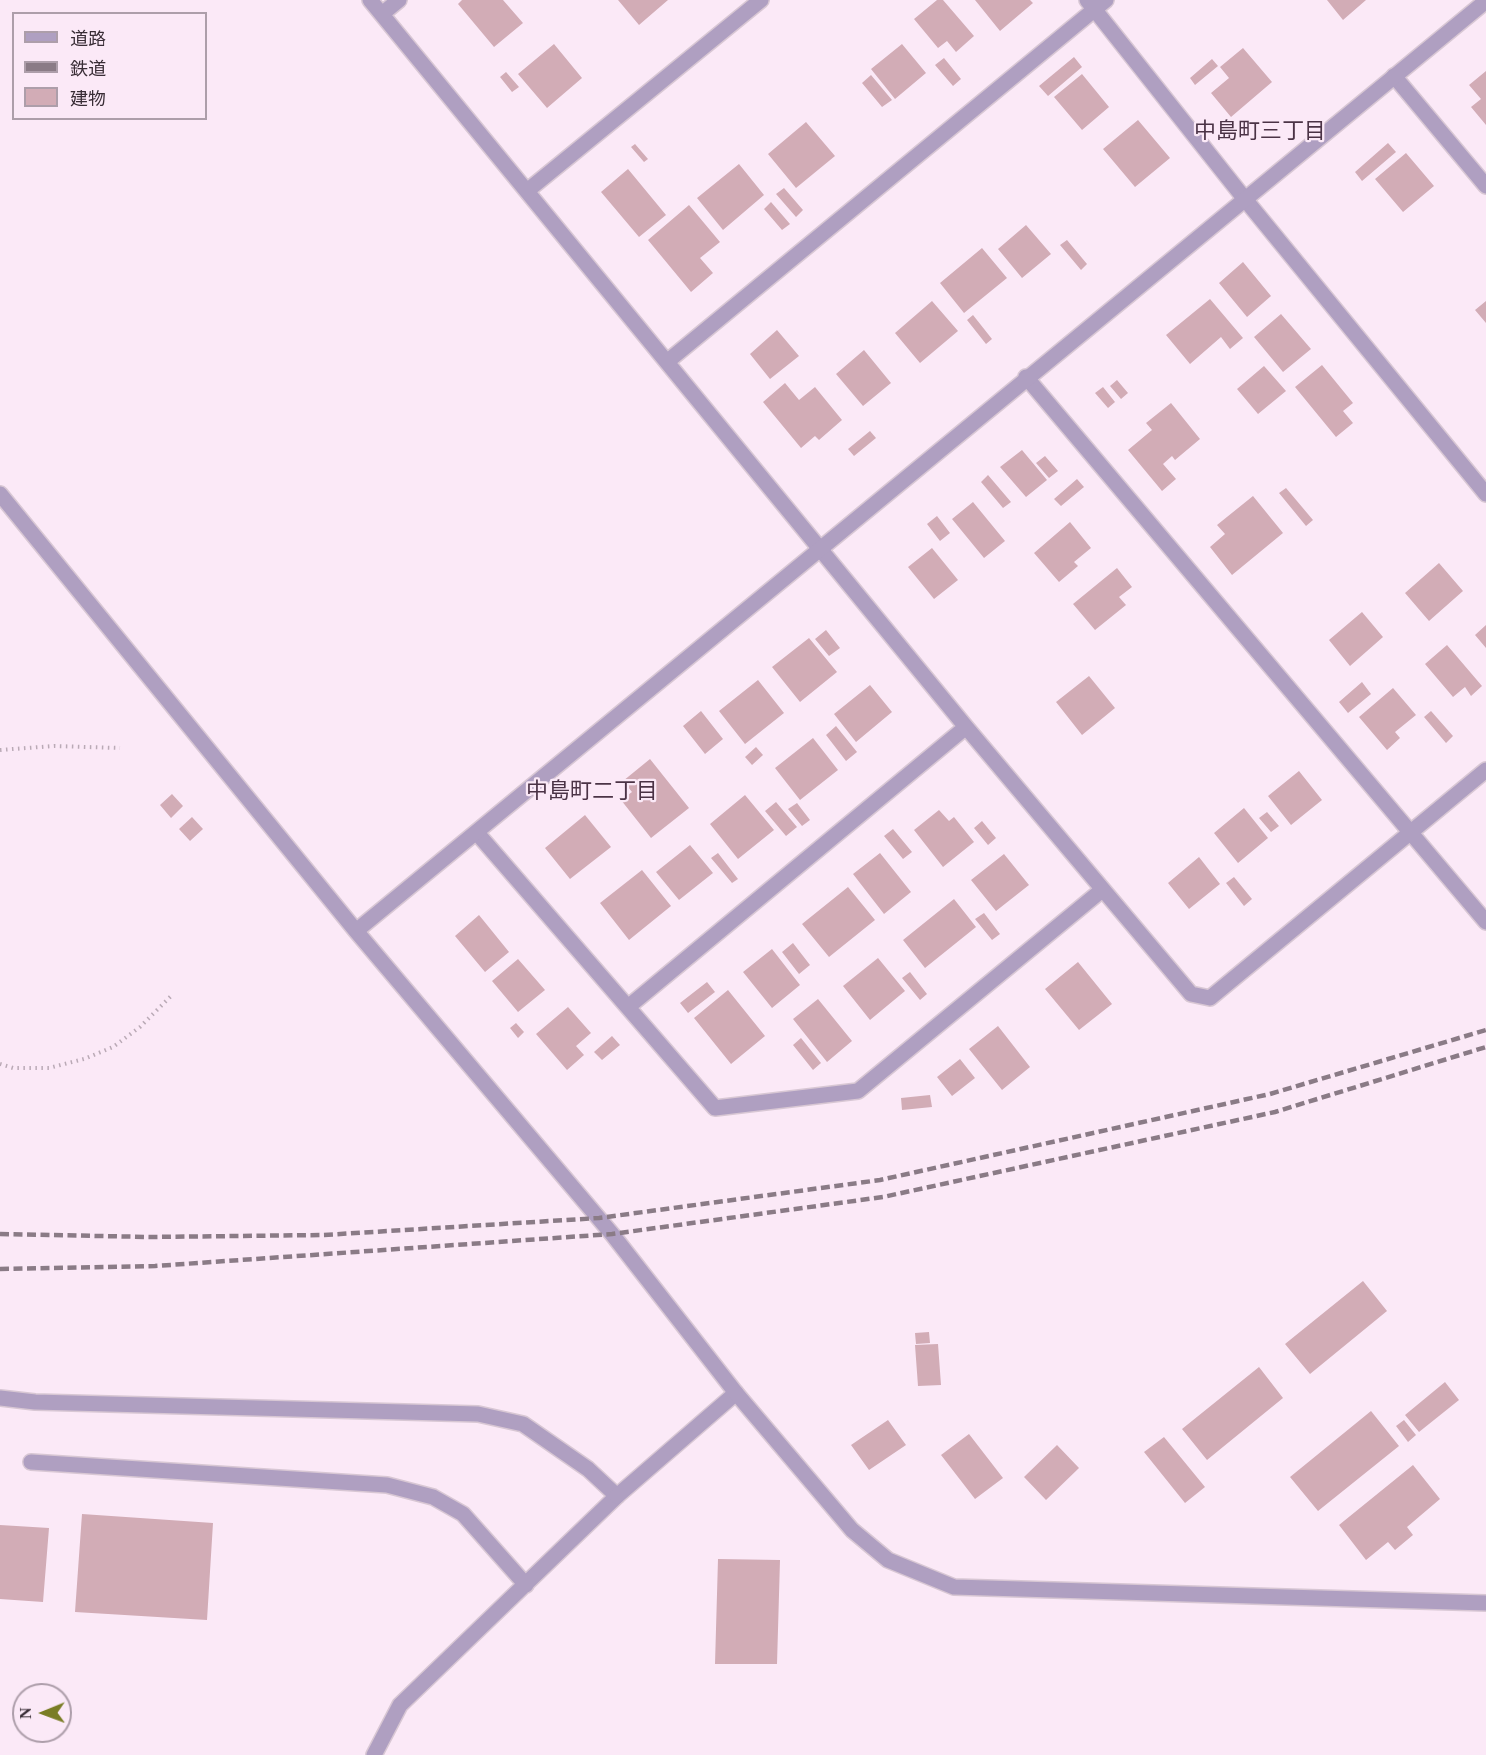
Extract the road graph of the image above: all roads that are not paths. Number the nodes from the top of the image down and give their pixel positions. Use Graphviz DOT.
graph roads {
  1 [pos="370,0"];
  2 [pos="399,0"];
  3 [pos="761,0"];
  4 [pos="1486,1"];
  5 [pos="1096,3"];
  6 [pos="382,14"];
  7 [pos="1394,76"];
  8 [pos="1486,186"];
  9 [pos="527,190"];
  10 [pos="1244,198"];
  11 [pos="668,361"];
  12 [pos="1026,377"];
  13 [pos="0,494"];
  14 [pos="1486,494"];
  15 [pos="820,549"];
  16 [pos="966,727"];
  17 [pos="1486,770"];
  18 [pos="1410,832"];
  19 [pos="477,833"];
  20 [pos="1102,890"];
  21 [pos="1486,922"];
  22 [pos="356,931"];
  23 [pos="628,1007"];
  24 [pos="736,1393"];
  25 [pos="0,1398"];
  26 [pos="32,1462"];
  27 [pos="617,1496"];
  28 [pos="526,1585"];
  29 [pos="1486,1603"];
  30 [pos="374,1755"];
  1 -- 6 [label="street"];
  2 -- 6 [label="street"];
  3 -- 9 [label="street"];
  4 -- 7 [label="street"];
  5 -- 10 [label="street"];
  5 -- 11 [label="street"];
  6 -- 9 [label="street"];
  7 -- 8 [label="street"];
  7 -- 10 [label="street"];
  9 -- 11 [label="street"];
  10 -- 12 [label="street"];
  10 -- 14 [label="street"];
  11 -- 15 [label="street"];
  12 -- 15 [label="street"];
  12 -- 18 [label="street"];
  13 -- 22 [label="street"];
  15 -- 16 [label="street"];
  15 -- 19 [label="street"];
  16 -- 20 [label="street"];
  16 -- 23 [label="street"];
  17 -- 18 [label="street"];
  18 -- 20 [label="street"];
  18 -- 21 [label="street"];
  19 -- 22 [label="street"];
  19 -- 23 [label="street"];
  20 -- 23 [label="street"];
  22 -- 24 [label="street"];
  24 -- 27 [label="street"];
  24 -- 29 [label="street"];
  25 -- 27 [label="street"];
  26 -- 28 [label="street"];
  27 -- 28 [label="street"];
  28 -- 30 [label="street"];
}
